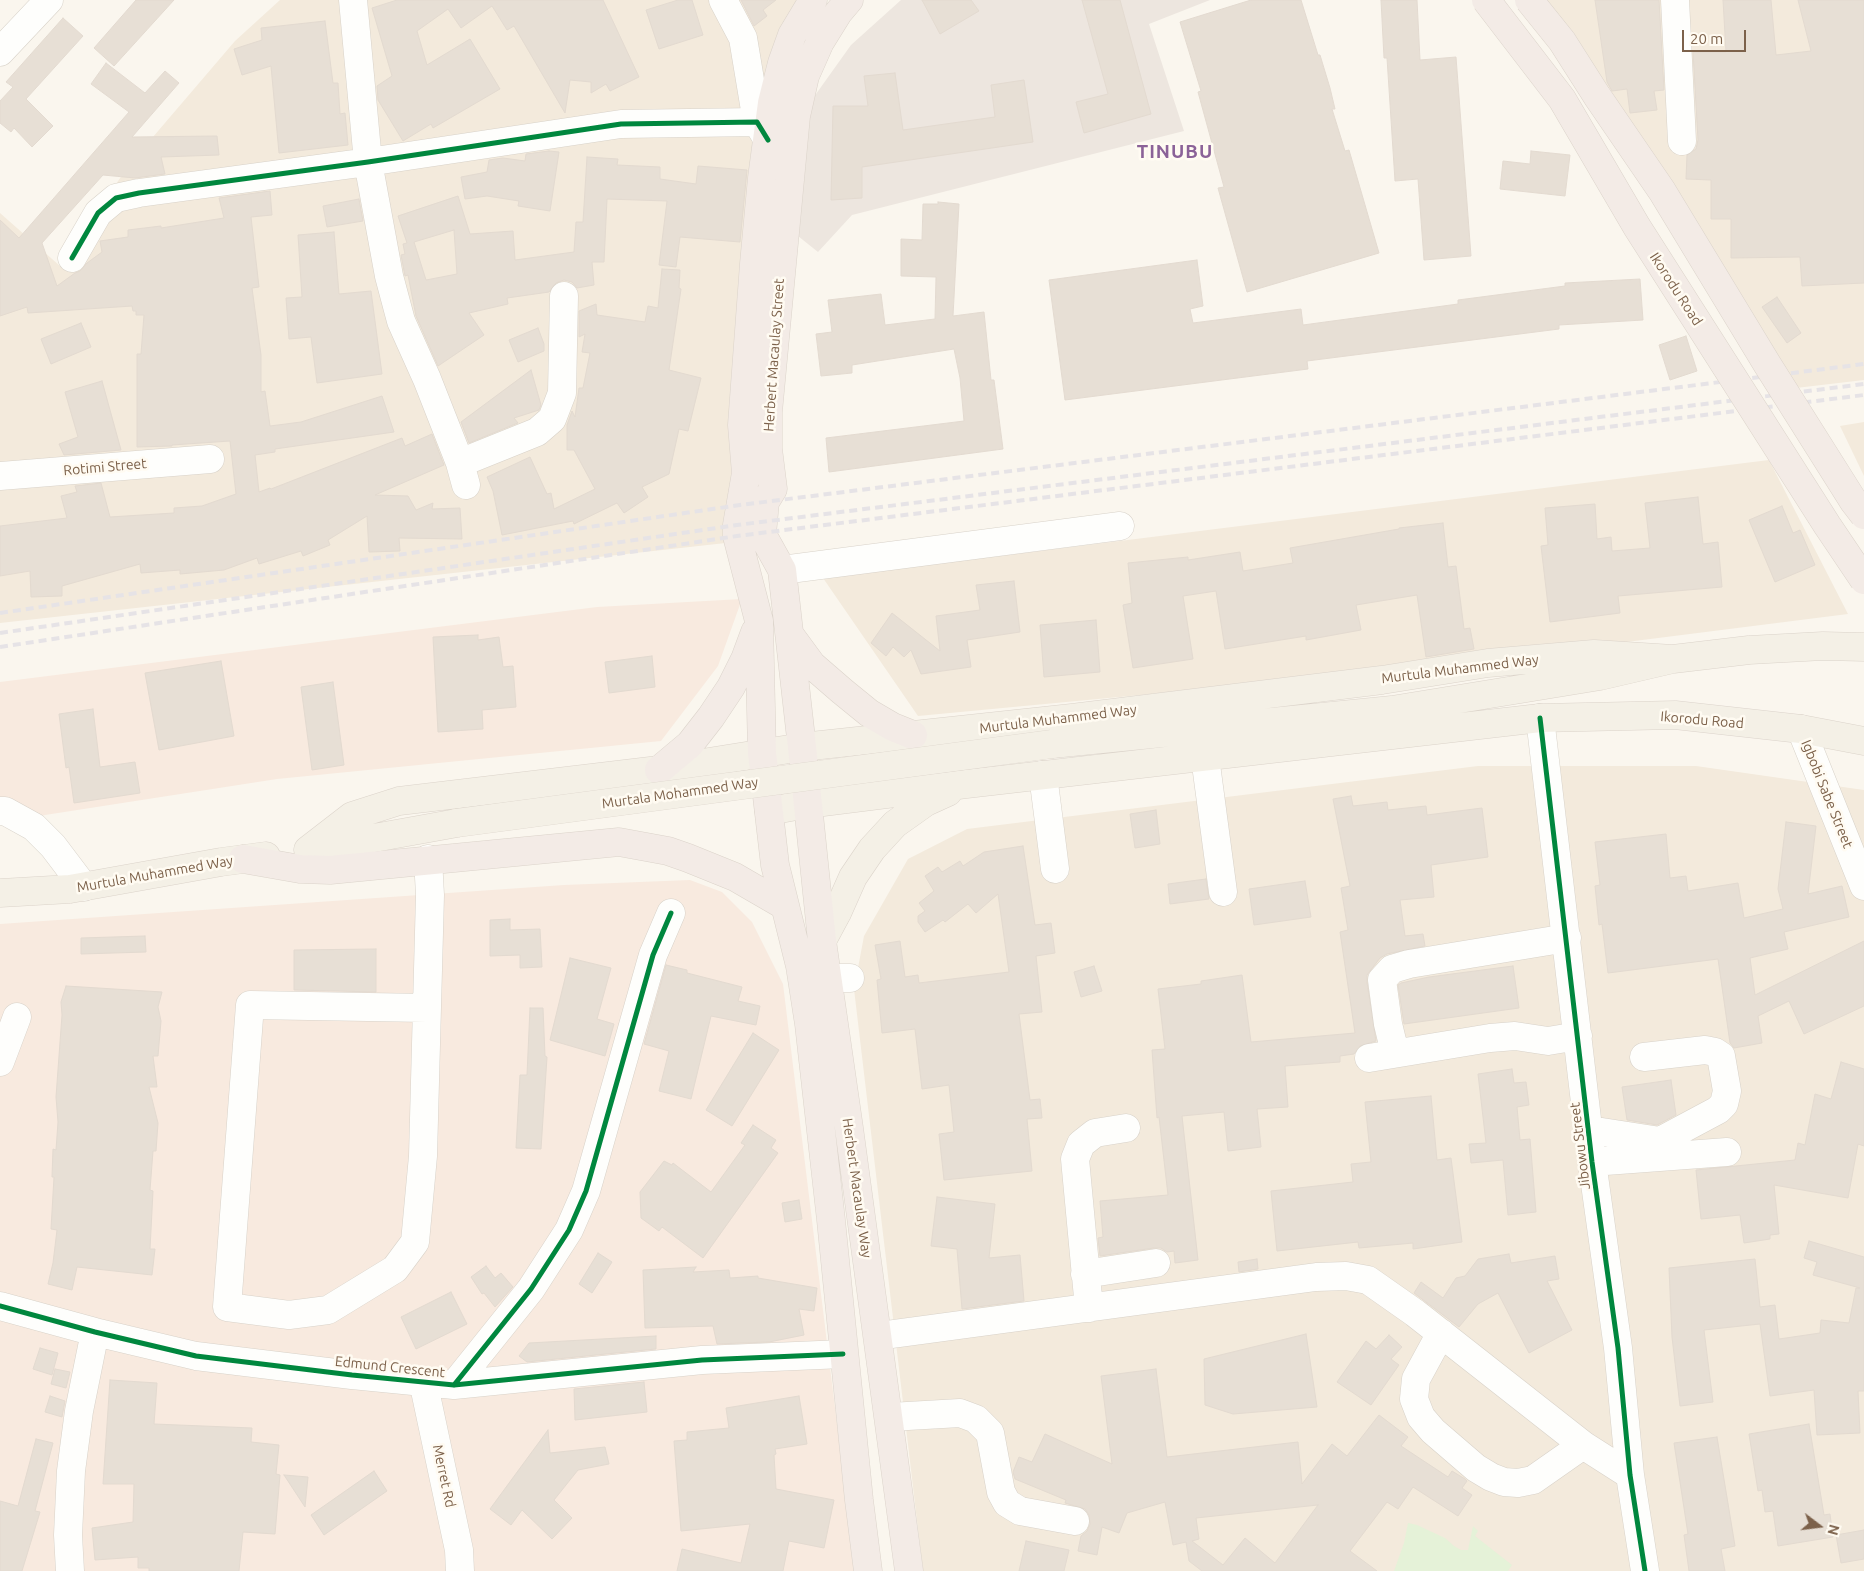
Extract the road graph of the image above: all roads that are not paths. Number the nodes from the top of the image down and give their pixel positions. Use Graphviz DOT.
graph roads {
  1 [pos="49,0"];
  2 [pos="353,0"];
  3 [pos="723,0"];
  4 [pos="813,0"];
  5 [pos="849,0"];
  6 [pos="1486,0"];
  7 [pos="1529,0"];
  8 [pos="1675,0"];
  9 [pos="0,52"];
  10 [pos="763,131"];
  11 [pos="1682,141"];
  12 [pos="368,162"];
  13 [pos="72,258"];
  14 [pos="564,296"];
  15 [pos="210,458"];
  16 [pos="0,476"];
  17 [pos="1864,515"];
  18 [pos="1120,526"];
  19 [pos="782,570"];
  20 [pos="1864,580"];
  21 [pos="759,621"];
  22 [pos="789,634"];
  23 [pos="1864,647"];
  24 [pos="1673,659"];
  25 [pos="1382,680"];
  26 [pos="1392,710"];
  27 [pos="1540,718"];
  28 [pos="1801,729"];
  29 [pos="913,735"];
  30 [pos="1864,741"];
  31 [pos="1052,744"];
  32 [pos="802,747"];
  33 [pos="762,753"];
  34 [pos="1205,757"];
  35 [pos="659,770"];
  36 [pos="1043,775"];
  37 [pos="966,784"];
  38 [pos="807,804"];
  39 [pos="0,811"];
  40 [pos="769,811"];
  41 [pos="308,850"];
  42 [pos="243,859"];
  43 [pos="428,859"];
  44 [pos="1056,869"];
  45 [pos="1864,886"];
  46 [pos="84,887"];
  47 [pos="1223,892"];
  48 [pos="0,893"];
  49 [pos="785,906"];
  50 [pos="672,913"];
  51 [pos="1567,938"];
  52 [pos="822,941"];
  53 [pos="427,1008"];
  54 [pos="17,1017"];
  55 [pos="1578,1036"];
  56 [pos="1644,1056"];
  57 [pos="0,1062"];
  58 [pos="1126,1128"];
  59 [pos="1589,1130"];
  60 [pos="1727,1152"];
  61 [pos="1592,1162"];
  62 [pos="1156,1263"];
  63 [pos="1085,1274"];
  64 [pos="0,1306"];
  65 [pos="1088,1308"];
  66 [pos="95,1332"];
  67 [pos="1441,1333"];
  68 [pos="878,1336"];
  69 [pos="843,1354"];
  70 [pos="422,1382"];
  71 [pos="454,1385"];
  72 [pos="890,1417"];
  73 [pos="1583,1445"];
  74 [pos="1630,1475"];
  75 [pos="1075,1521"];
  76 [pos="70,1571"];
  77 [pos="460,1571"];
  78 [pos="868,1571"];
  79 [pos="909,1571"];
  80 [pos="1645,1571"];
  1 -- 9 [label="street"];
  2 -- 12 [label="street"];
  3 -- 10 [label="street"];
  4 -- 10 [label="highway, Herbert Macaulay Street"];
  5 -- 19 [label="highway, Herbert Macaulay Street"];
  6 -- 20 [label="highway, Ikorodu Road, bridge"];
  7 -- 17 [label="highway, bridge"];
  8 -- 11 [label="street"];
  10 -- 12 [label="street"];
  10 -- 21 [label="highway, Herbert Macaulay Street"];
  12 -- 13 [label="street"];
  12 -- 14 [label="street"];
  15 -- 16 [label="street, Rotimi Street"];
  18 -- 19 [label="street"];
  19 -- 22 [label="highway, Herbert Macaulay Street"];
  21 -- 33 [label="highway, Herbert Macaulay Street"];
  21 -- 35 [label="highway"];
  22 -- 29 [label="highway"];
  22 -- 32 [label="highway, Herbert Macaulay Street"];
  23 -- 24 [label="main road"];
  24 -- 25 [label="main road, Murtula Muhammed Way"];
  24 -- 26 [label="main road, Murtula Muhammed Way"];
  25 -- 26 [label="main road"];
  25 -- 29 [label="main road, Murtula Muhammed Way"];
  26 -- 31 [label="main road, Murtula Muhammed Way"];
  27 -- 28 [label="main road, Ikorodu Road"];
  27 -- 34 [label="main road"];
  27 -- 51 [label="street, Jibowu Street"];
  28 -- 30 [label="main road, Ikorodu Road"];
  28 -- 45 [label="street, Igbobi Sabe Street"];
  29 -- 32 [label="main road, Murtula Muhammed Way"];
  31 -- 41 [label="main road, Murtala Mohammed Way, bridge"];
  32 -- 33 [label="main road, Murtula Muhammed Way"];
  32 -- 38 [label="highway, Herbert Macaulay Street"];
  33 -- 35 [label="main road, Murtula Muhammed Way"];
  33 -- 40 [label="highway, Herbert Macaulay Street"];
  34 -- 36 [label="main road"];
  34 -- 47 [label="street"];
  35 -- 41 [label="main road, Murtula Muhammed Way"];
  36 -- 37 [label="main road"];
  36 -- 44 [label="street"];
  37 -- 38 [label="main road"];
  37 -- 52 [label="main road"];
  38 -- 40 [label="main road"];
  38 -- 52 [label="highway, Herbert Macaulay Way"];
  39 -- 46 [label="street"];
  40 -- 49 [label="highway, Herbert Macaulay Way"];
  41 -- 42 [label="main road, Murtula Muhammed Way"];
  42 -- 43 [label="highway"];
  42 -- 46 [label="main road, Murtula Muhammed Way"];
  43 -- 49 [label="highway"];
  43 -- 53 [label="street"];
  46 -- 48 [label="main road, Murtula Muhammed Way"];
  49 -- 69 [label="highway, Herbert Macaulay Way"];
  50 -- 71 [label="street"];
  51 -- 55 [label="street, Jibowu Street"];
  51 -- 55 [label="street"];
  52 -- 68 [label="highway, Herbert Macaulay Way"];
  53 -- 53 [label="street"];
  54 -- 57 [label="street"];
  55 -- 59 [label="street, Jibowu Street"];
  56 -- 59 [label="street"];
  58 -- 63 [label="street"];
  59 -- 61 [label="street, Jibowu Street"];
  60 -- 61 [label="street"];
  61 -- 74 [label="street, Jibowu Street"];
  62 -- 63 [label="street"];
  63 -- 65 [label="street"];
  64 -- 66 [label="street, Edmund Crescent"];
  65 -- 67 [label="street"];
  65 -- 68 [label="street"];
  66 -- 70 [label="street, Edmund Crescent"];
  66 -- 76 [label="street"];
  67 -- 73 [label="street"];
  67 -- 73 [label="street"];
  68 -- 72 [label="highway, Herbert Macaulay Way"];
  69 -- 71 [label="street, Edmund Crescent"];
  69 -- 78 [label="highway, Herbert Macaulay Way"];
  70 -- 71 [label="street, Edmund Crescent"];
  70 -- 77 [label="street, Merret Rd"];
  72 -- 75 [label="street"];
  72 -- 79 [label="highway, Herbert Macaulay Way"];
  73 -- 74 [label="street"];
  74 -- 80 [label="street, Jibowu Street"];
}
